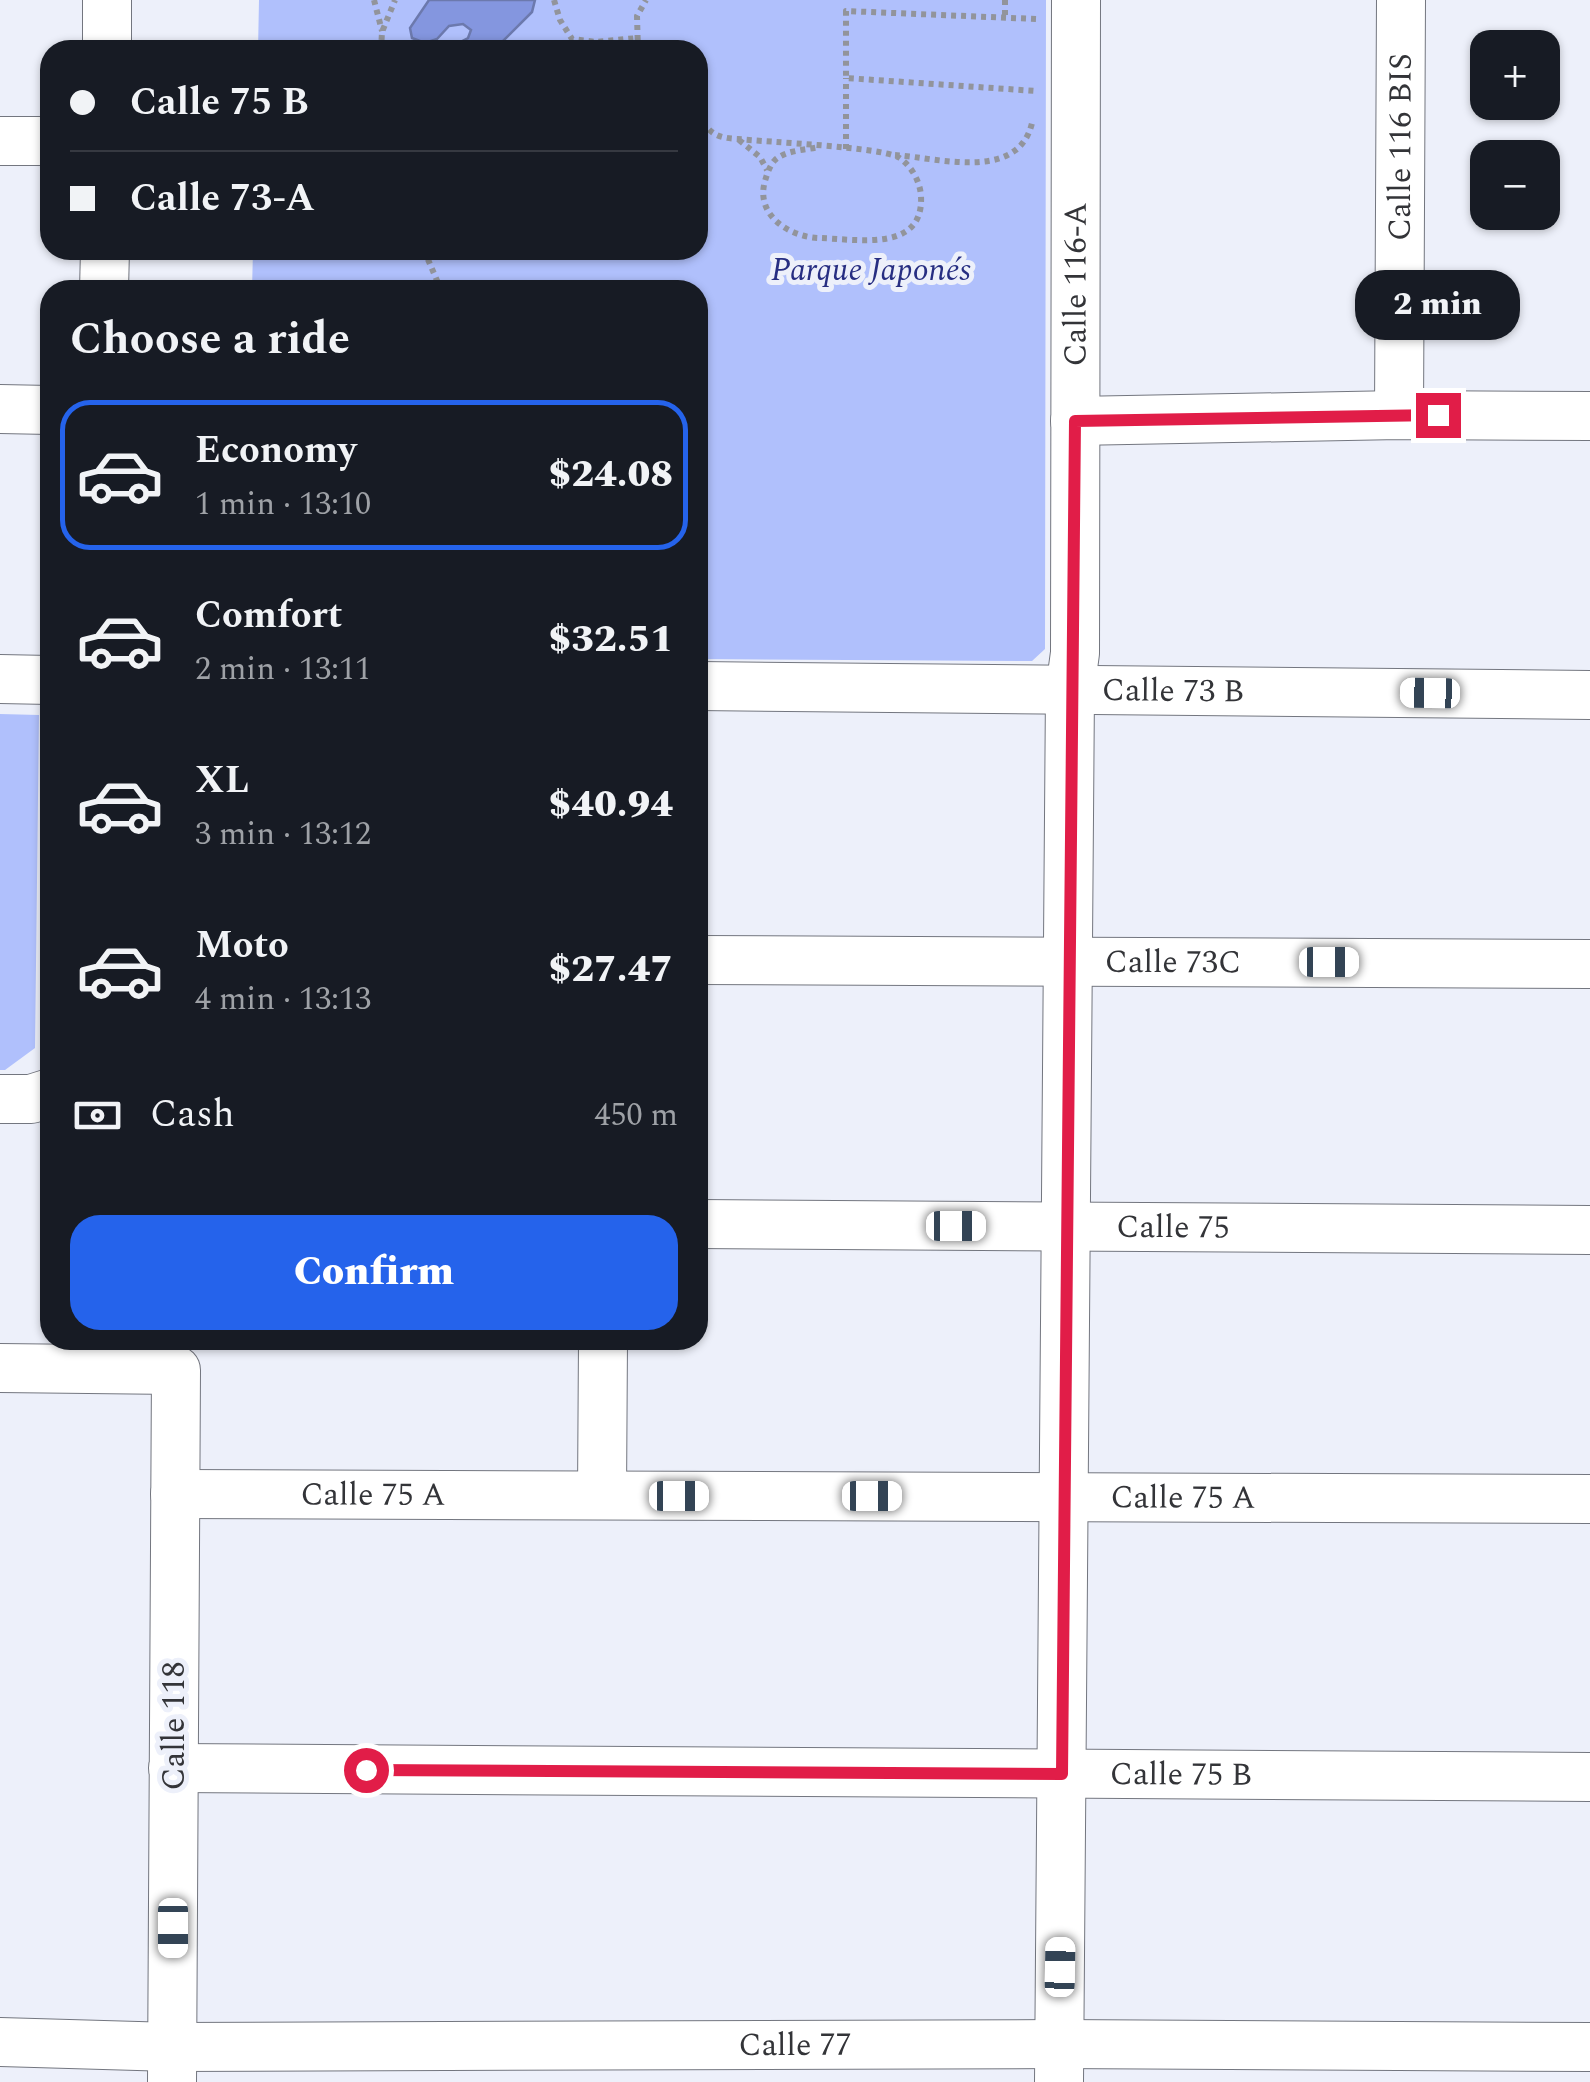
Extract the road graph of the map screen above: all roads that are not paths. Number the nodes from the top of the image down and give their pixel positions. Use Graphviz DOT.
graph roads {
  1 [pos="107,0"];
  2 [pos="1401,0"];
  3 [pos="1064,10"];
  4 [pos="107,40"];
  5 [pos="0,140"];
  6 [pos="40,141"];
  7 [pos="0,409"];
  8 [pos="40,410"];
  9 [pos="1400,414"];
  10 [pos="1590,416"];
  11 [pos="1075,421"];
  12 [pos="0,680"];
  13 [pos="40,680"];
  14 [pos="708,686"];
  15 [pos="1070,690"];
  16 [pos="1590,695"];
  17 [pos="708,960"];
  18 [pos="1068,962"];
  19 [pos="1590,964"];
  20 [pos="40,1096"];
  21 [pos="0,1099"];
  22 [pos="708,1224"];
  23 [pos="1066,1226"];
  24 [pos="1590,1230"];
  25 [pos="604,1350"];
  26 [pos="0,1368"];
  27 [pos="175,1494"];
  28 [pos="602,1495"];
  29 [pos="1064,1497"];
  30 [pos="1590,1499"];
  31 [pos="174,1768"];
  32 [pos="1062,1774"];
  33 [pos="1590,1777"];
  34 [pos="0,2042"];
  35 [pos="1590,2047"];
  36 [pos="1059,2063"];
  37 [pos="172,2064"];
  1 -- 4 [label="street"];
  2 -- 9 [label="street, Calle 116 BIS"];
  3 -- 11 [label="street, Calle 116-A"];
  5 -- 6 [label="street"];
  7 -- 8 [label="street"];
  9 -- 10 [label="street"];
  9 -- 11 [label="street"];
  11 -- 15 [label="street, Calle 116-A"];
  12 -- 13 [label="street"];
  14 -- 15 [label="street, Calle 73 B"];
  15 -- 16 [label="street, Calle 73 B"];
  15 -- 18 [label="street, Calle 116-A"];
  17 -- 18 [label="street, Calle 73C"];
  18 -- 19 [label="street, Calle 73C"];
  18 -- 23 [label="street, Calle 116-A"];
  20 -- 21 [label="street"];
  22 -- 23 [label="street, Calle 75"];
  23 -- 24 [label="street, Calle 75"];
  23 -- 29 [label="street, Calle 116-A"];
  25 -- 28 [label="street"];
  26 -- 27 [label="street, Calle 118"];
  27 -- 28 [label="street, Calle 75 A"];
  27 -- 31 [label="street, Calle 118"];
  28 -- 29 [label="street, Calle 75 A"];
  29 -- 30 [label="street, Calle 75 A"];
  29 -- 32 [label="street, Calle 116-A"];
  31 -- 32 [label="street, Calle 75 B"];
  31 -- 37 [label="street, Calle 118"];
  32 -- 33 [label="street, Calle 75 B"];
  32 -- 36 [label="street, Calle 116-A"];
  34 -- 37 [label="street, Calle 77"];
  35 -- 36 [label="street, Calle 77"];
  36 -- 37 [label="street, Calle 77"];
}
